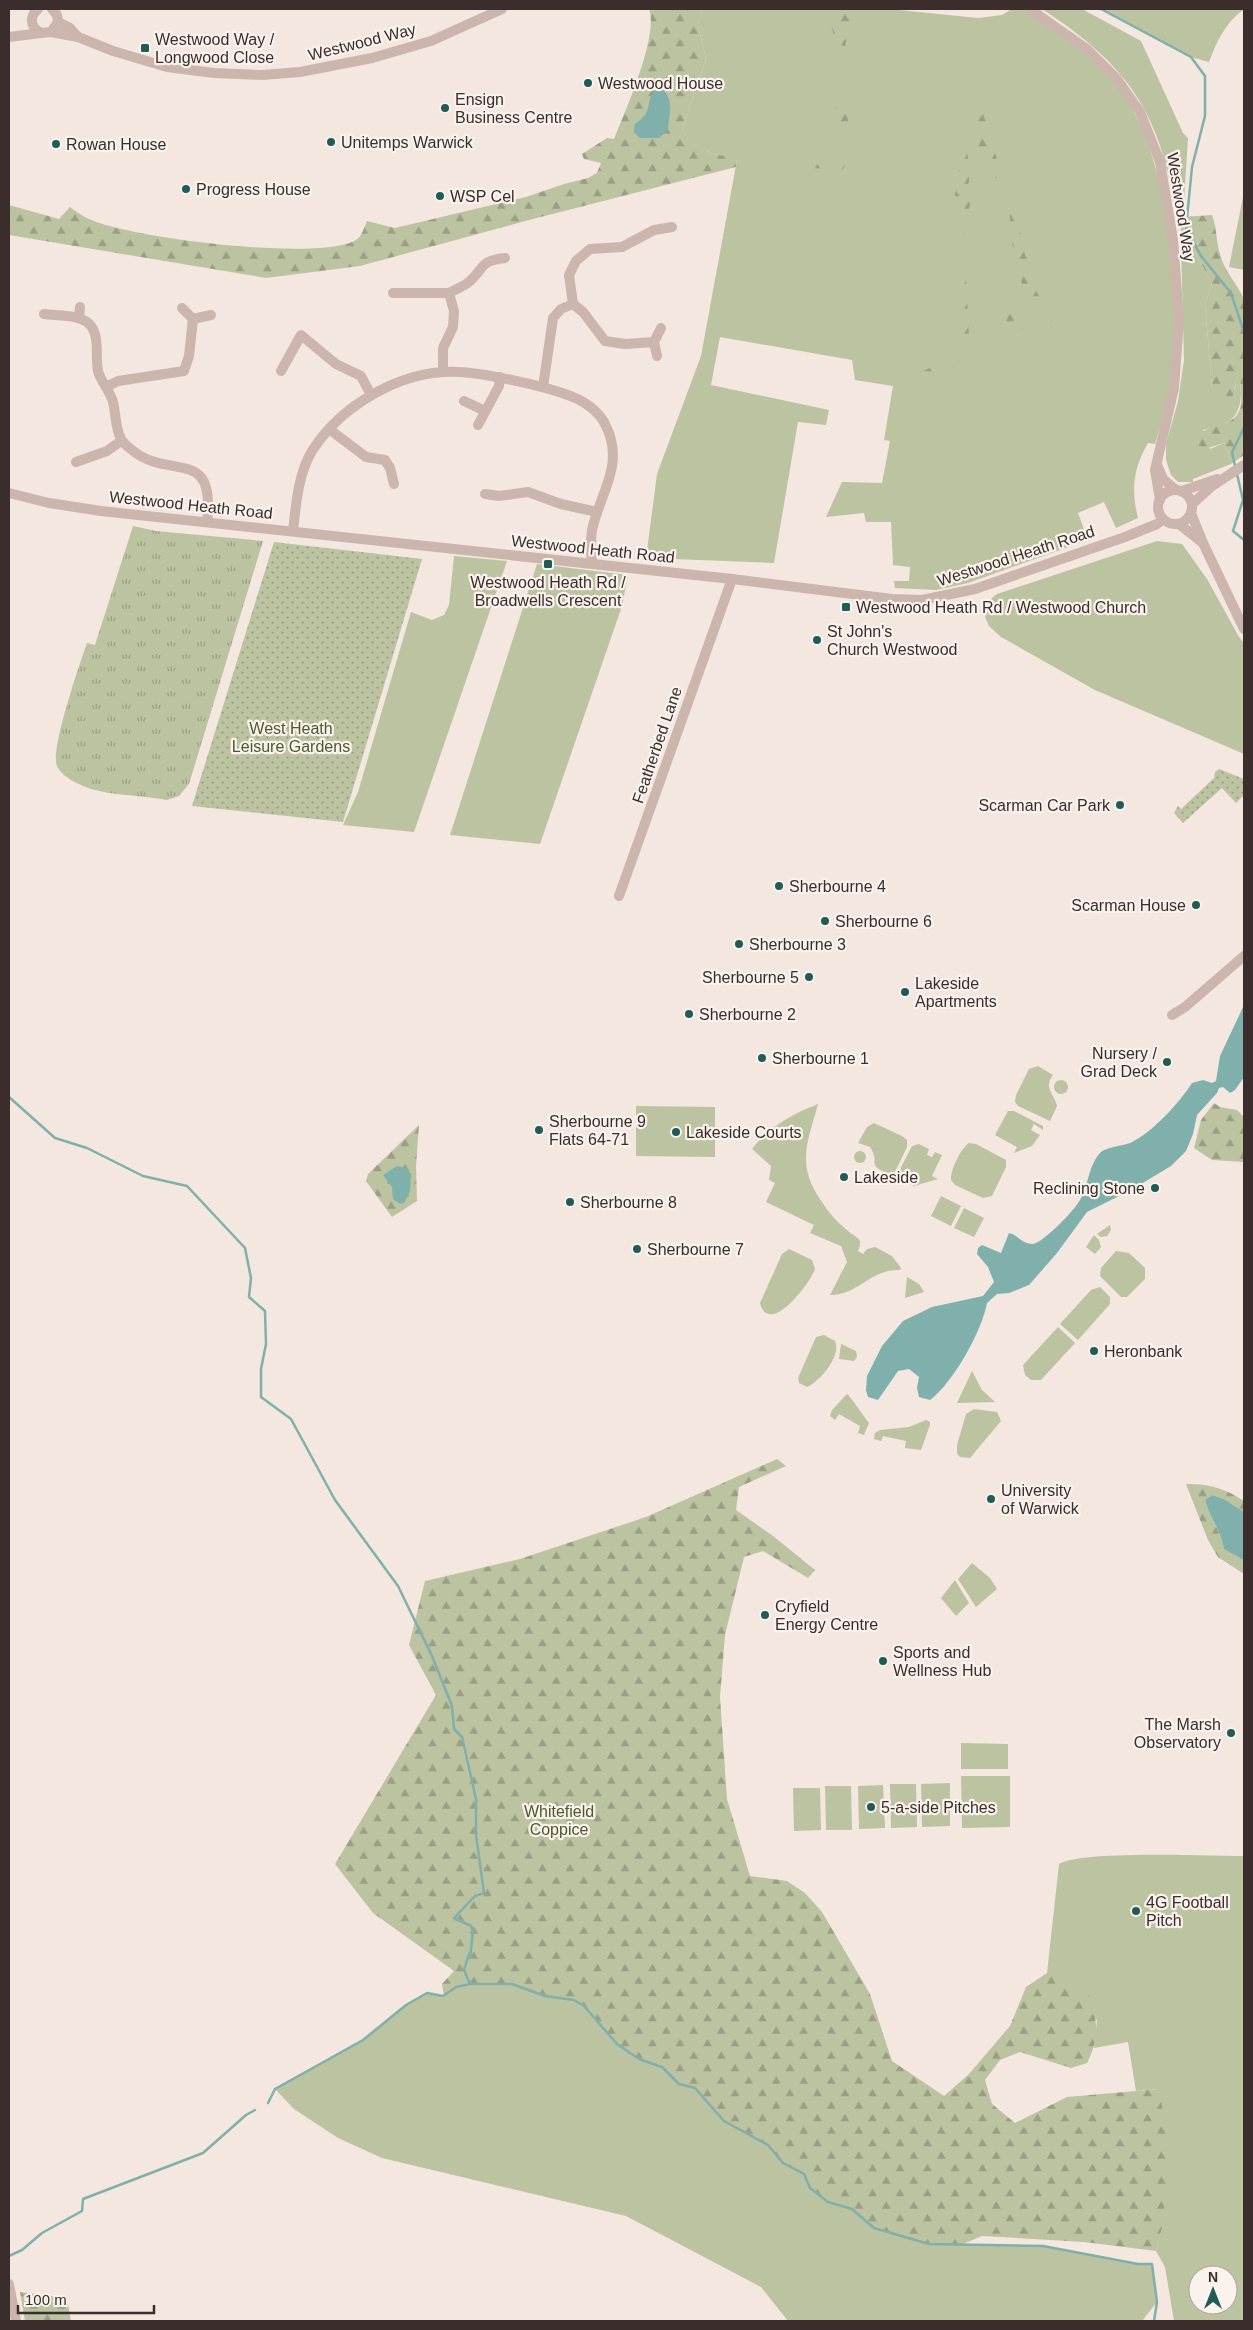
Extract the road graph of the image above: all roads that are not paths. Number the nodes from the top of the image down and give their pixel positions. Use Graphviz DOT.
graph roads {
  1 [pos="52,9"];
  2 [pos="1030,9"];
  3 [pos="496,10"];
  4 [pos="34,12"];
  5 [pos="58,22"];
  6 [pos="46,32"];
  7 [pos="10,36"];
  8 [pos="78,37"];
  9 [pos="672,227"];
  10 [pos="505,258"];
  11 [pos="392,293"];
  12 [pos="449,293"];
  13 [pos="573,304"];
  14 [pos="80,307"];
  15 [pos="182,308"];
  16 [pos="44,314"];
  17 [pos="211,315"];
  18 [pos="79,318"];
  19 [pos="194,319"];
  20 [pos="660,328"];
  21 [pos="654,342"];
  22 [pos="657,356"];
  23 [pos="281,371"];
  24 [pos="443,372"];
  25 [pos="500,377"];
  26 [pos="106,387"];
  27 [pos="543,387"];
  28 [pos="371,395"];
  29 [pos="464,401"];
  30 [pos="485,411"];
  31 [pos="478,424"];
  32 [pos="329,429"];
  33 [pos="121,441"];
  34 [pos="1157,461"];
  35 [pos="76,462"];
  36 [pos="1244,465"];
  37 [pos="1227,476"];
  38 [pos="394,484"];
  39 [pos="1179,490"];
  40 [pos="9,493"];
  41 [pos="485,494"];
  42 [pos="1160,500"];
  43 [pos="1192,509"];
  44 [pos="597,512"];
  45 [pos="1163,519"];
  46 [pos="207,522"];
  47 [pos="1179,524"];
  48 [pos="293,531"];
  49 [pos="1203,543"];
  50 [pos="592,564"];
  51 [pos="732,579"];
  52 [pos="1244,629"];
  53 [pos="619,896"];
  54 [pos="1244,956"];
  55 [pos="1172,1014"];
  56 [pos="9,2284"];
  57 [pos="16,2321"];
  1 -- 5 [label="street"];
  2 -- 34 [label="street, Westwood Way"];
  3 -- 8 [label="street, Westwood Way"];
  4 -- 6 [label="street"];
  4 -- 7 [label="street, Westwood Way"];
  5 -- 6 [label="street"];
  5 -- 8 [label="street, Westwood Way"];
  6 -- 7 [label="street, Westwood Way"];
  6 -- 8 [label="street, Westwood Way"];
  9 -- 13 [label="street"];
  10 -- 12 [label="street"];
  11 -- 12 [label="street"];
  12 -- 24 [label="street"];
  13 -- 21 [label="street"];
  13 -- 27 [label="street"];
  14 -- 18 [label="street"];
  15 -- 19 [label="street"];
  16 -- 18 [label="street"];
  17 -- 19 [label="street"];
  18 -- 26 [label="street"];
  19 -- 26 [label="street"];
  20 -- 21 [label="street"];
  21 -- 22 [label="street"];
  23 -- 28 [label="street"];
  24 -- 25 [label="street"];
  24 -- 28 [label="street"];
  25 -- 27 [label="street"];
  25 -- 30 [label="street"];
  26 -- 33 [label="street"];
  27 -- 44 [label="street"];
  28 -- 32 [label="street"];
  29 -- 30 [label="street"];
  30 -- 31 [label="street"];
  32 -- 38 [label="street"];
  32 -- 48 [label="street"];
  33 -- 35 [label="street"];
  33 -- 46 [label="street"];
  34 -- 39 [label="street"];
  34 -- 42 [label="street, Westwood Way"];
  36 -- 37 [label="street"];
  37 -- 39 [label="street"];
  37 -- 43 [label="street"];
  39 -- 42 [label="street"];
  39 -- 43 [label="street"];
  40 -- 46 [label="street, Westwood Heath Road"];
  41 -- 44 [label="street"];
  42 -- 45 [label="street"];
  43 -- 47 [label="street"];
  43 -- 49 [label="street"];
  44 -- 50 [label="street"];
  45 -- 47 [label="street"];
  45 -- 51 [label="street, Westwood Heath Road"];
  46 -- 48 [label="street, Westwood Heath Road"];
  47 -- 49 [label="street"];
  48 -- 50 [label="street, Westwood Heath Road"];
  49 -- 52 [label="street"];
  50 -- 51 [label="street, Westwood Heath Road"];
  51 -- 53 [label="street, Featherbed Lane"];
  54 -- 55 [label="street"];
  56 -- 57 [label="street"];
}
